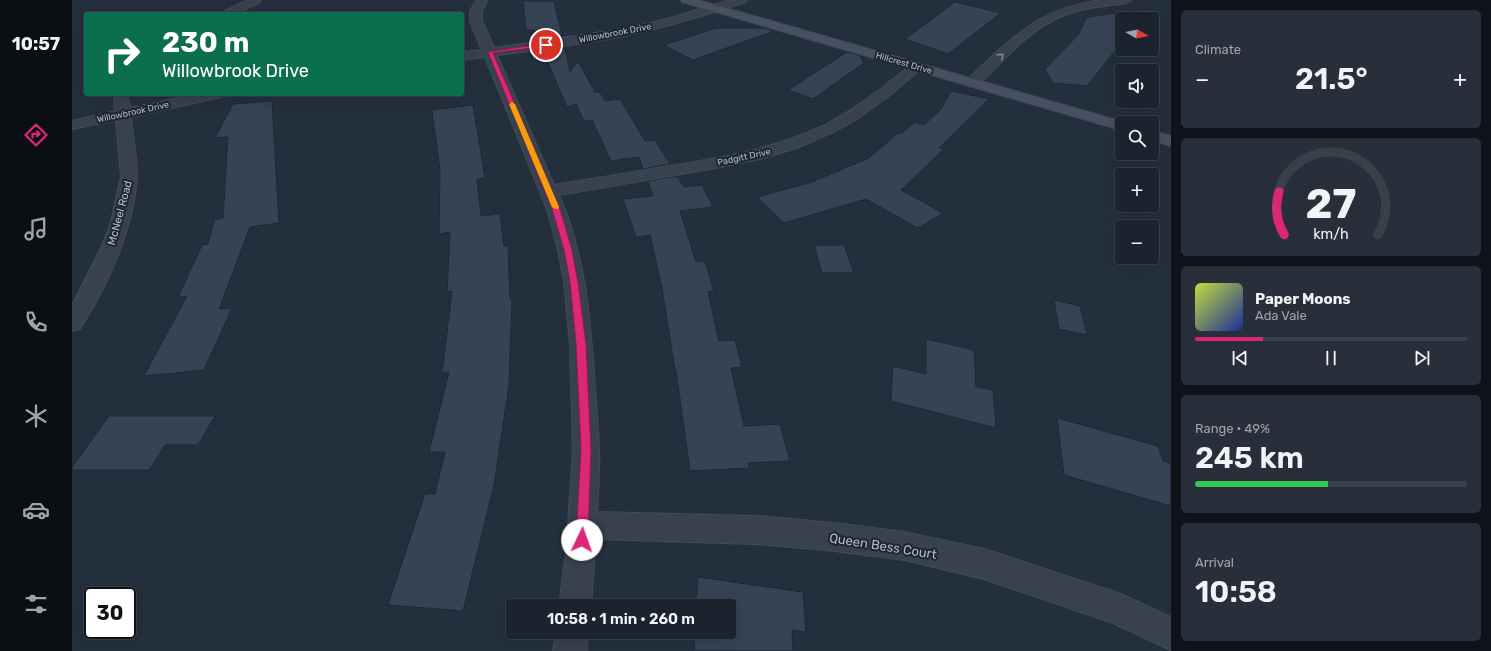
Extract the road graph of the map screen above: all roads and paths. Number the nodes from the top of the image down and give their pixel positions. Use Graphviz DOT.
graph roads {
  1 [pos="256,0"];
  2 [pos="482,0"];
  3 [pos="686,0"];
  4 [pos="742,0"];
  5 [pos="1127,0"];
  6 [pos="715,8"];
  7 [pos="230,12"];
  8 [pos="490,52"];
  9 [pos="464,56"];
  10 [pos="917,67"];
  11 [pos="972,83"];
  12 [pos="121,96"];
  13 [pos="208,96"];
  14 [pos="122,114"];
  15 [pos="1115,124"];
  16 [pos="72,125"];
  17 [pos="1159,137"];
  18 [pos="1171,141"];
  19 [pos="549,191"];
  20 [pos="72,323"];
  21 [pos="582,525"];
  22 [pos="576,599"];
  23 [pos="1171,634"];
  24 [pos="571,639"];
  25 [pos="570,651"];
  1 -- 7 [label="street"];
  2 -- 8 [label="street"];
  3 -- 6 [label="street, Hillcrest Drive"];
  4 -- 6 [label="street, Willowbrook Drive"];
  11 -- 5 [label="street, one-way"];
  6 -- 8 [label="street, Willowbrook Drive"];
  6 -- 10 [label="street, Hillcrest Drive"];
  8 -- 9 [label="street, Willowbrook Drive"];
  8 -- 19 [label="street"];
  10 -- 11 [label="street, Hillcrest Drive"];
  10 -- 19 [label="street, Padgitt Drive"];
  11 -- 15 [label="street, Hillcrest Drive"];
  12 -- 14 [label="street, McNeel Road"];
  13 -- 14 [label="street, Willowbrook Drive"];
  14 -- 16 [label="street, Willowbrook Drive"];
  14 -- 20 [label="street, McNeel Road"];
  17 -- 18 [label="street"];
  19 -- 21 [label="street"];
  21 -- 22 [label="street"];
  21 -- 23 [label="street, Queen Bess Court"];
  24 -- 25 [label="street"];
}
